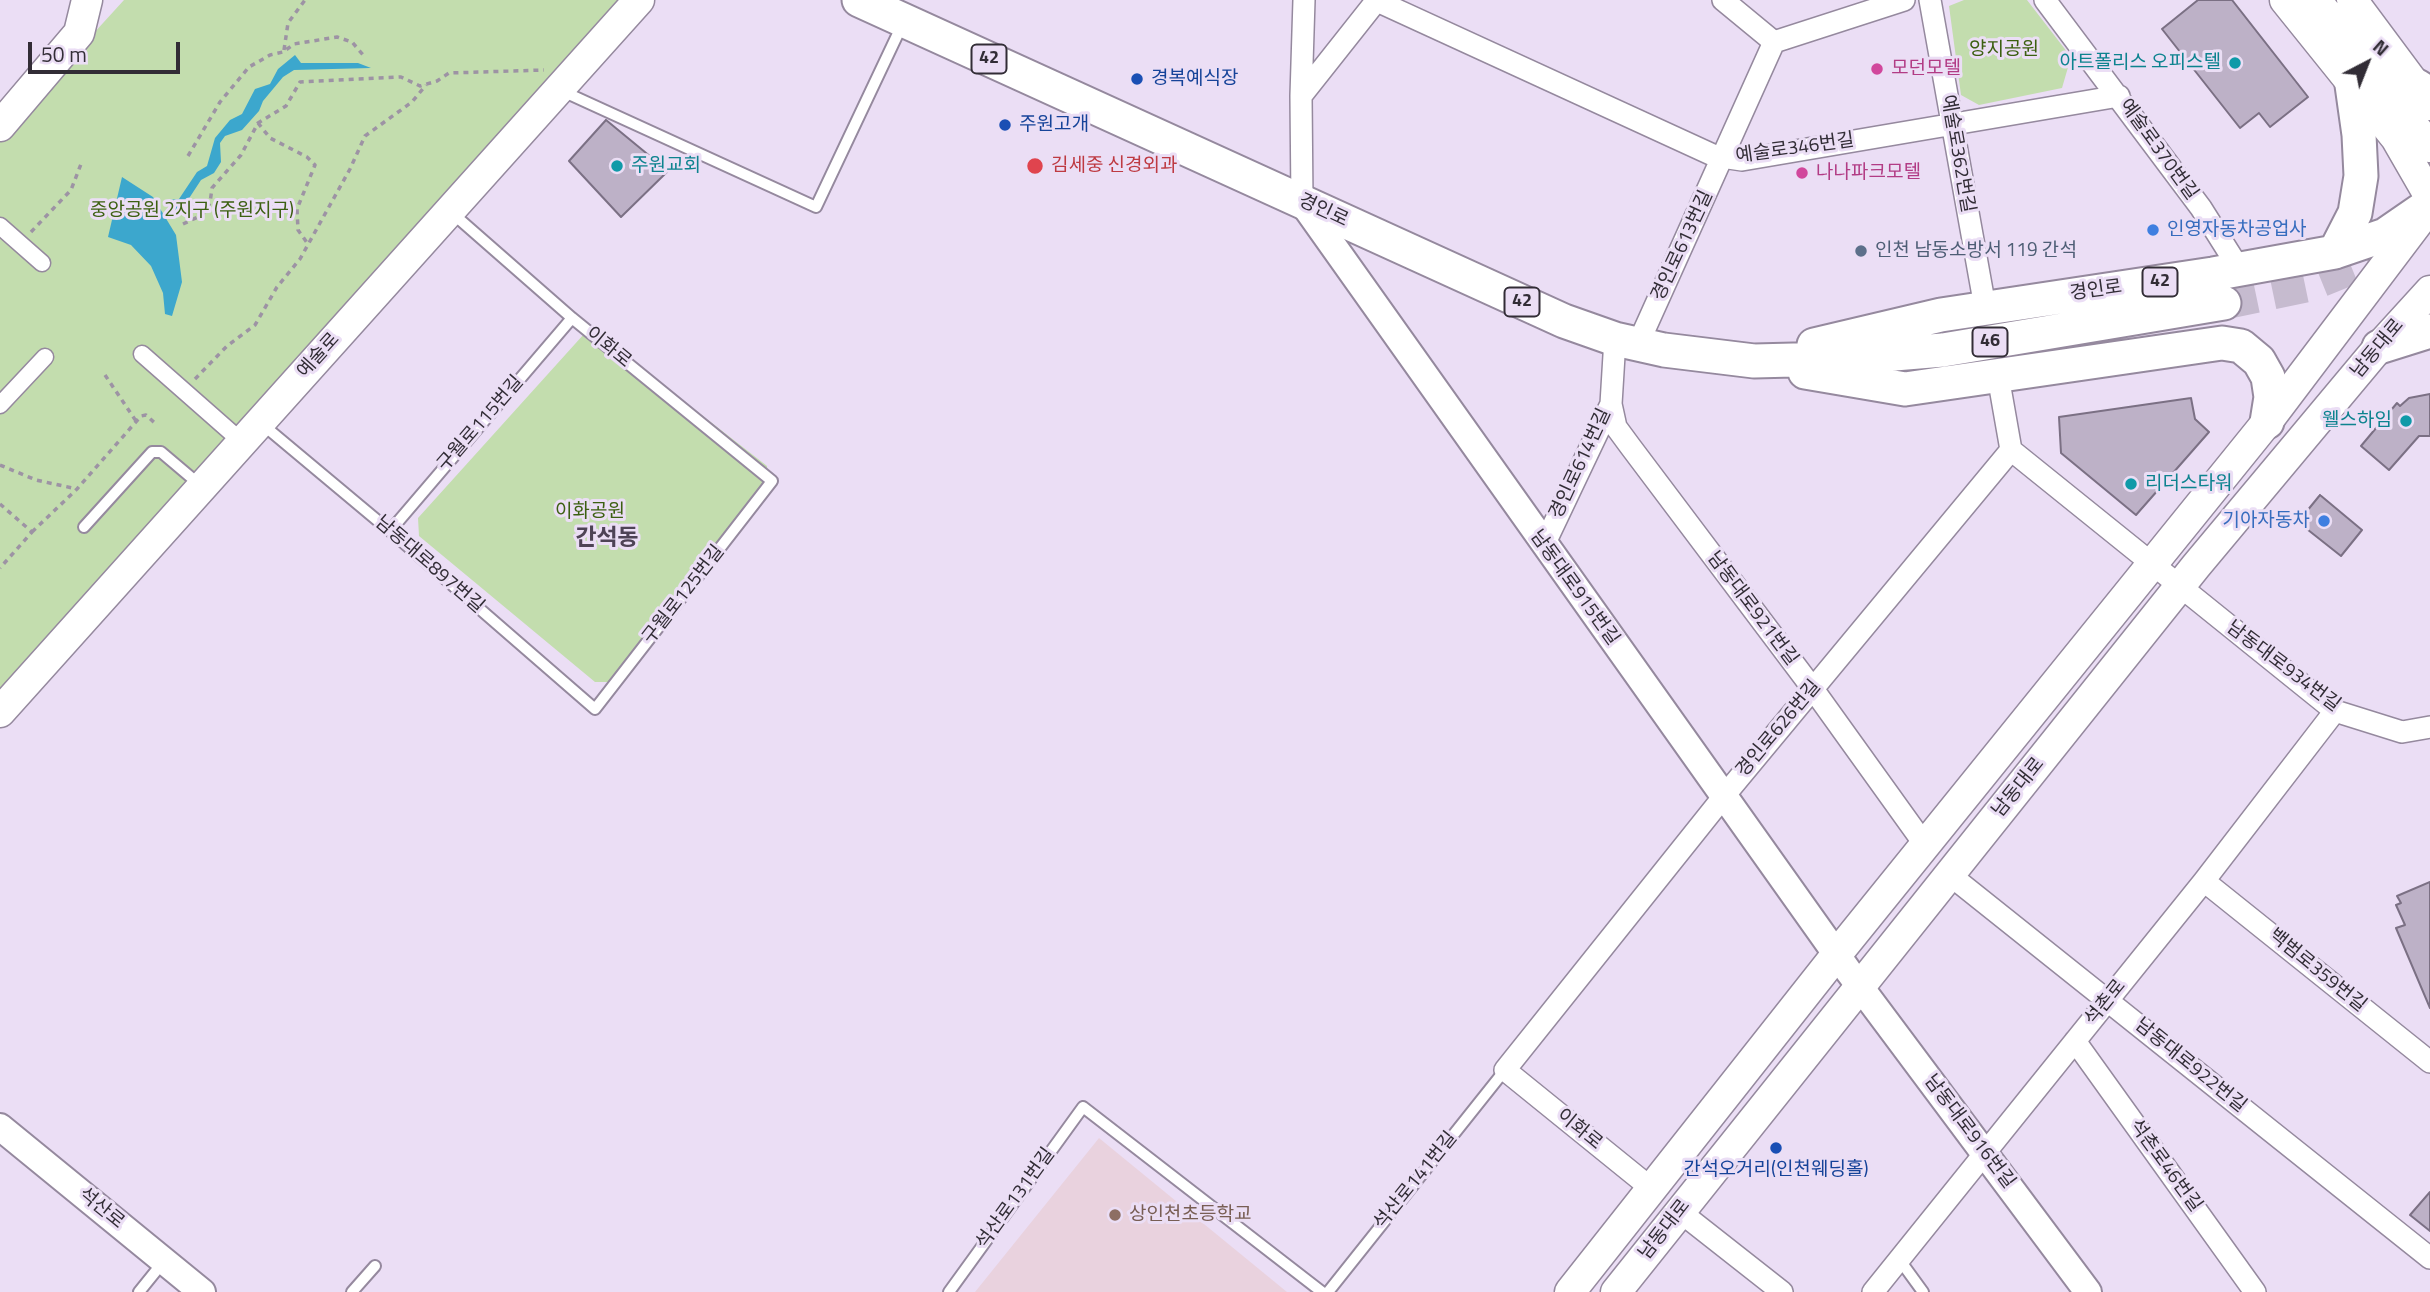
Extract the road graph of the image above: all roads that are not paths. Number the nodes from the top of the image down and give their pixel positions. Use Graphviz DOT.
graph roads {
  1 [pos="87,0"];
  2 [pos="639,0"];
  3 [pos="859,0"];
  4 [pos="1304,0"];
  5 [pos="1376,0"];
  6 [pos="1723,0"];
  7 [pos="1904,0"];
  8 [pos="1930,0"];
  9 [pos="2045,0"];
  10 [pos="2285,0"];
  11 [pos="2316,0"];
  12 [pos="2352,0"];
  13 [pos="902,15"];
  14 [pos="1774,42"];
  15 [pos="2351,78"];
  16 [pos="568,79"];
  17 [pos="2426,95"];
  18 [pos="1301,96"];
  19 [pos="2119,96"];
  20 [pos="1951,124"];
  21 [pos="0,126"];
  22 [pos="2430,147"];
  23 [pos="1724,158"];
  24 [pos="2430,197"];
  25 [pos="1302,202"];
  26 [pos="2430,205"];
  27 [pos="449,210"];
  28 [pos="0,226"];
  29 [pos="2335,252"];
  30 [pos="42,262"];
  31 [pos="2226,282"];
  32 [pos="2430,290"];
  33 [pos="1985,307"];
  34 [pos="572,318"];
  35 [pos="2430,331"];
  36 [pos="1627,342"];
  37 [pos="2222,343"];
  38 [pos="2379,347"];
  39 [pos="142,354"];
  40 [pos="45,357"];
  41 [pos="1754,361"];
  42 [pos="1998,376"];
  43 [pos="1611,404"];
  44 [pos="0,405"];
  45 [pos="2267,422"];
  46 [pos="251,432"];
  47 [pos="2011,450"];
  48 [pos="772,481"];
  49 [pos="202,486"];
  50 [pos="84,527"];
  51 [pos="390,531"];
  52 [pos="1544,545"];
  53 [pos="2152,566"];
  54 [pos="2179,588"];
  55 [pos="1813,689"];
  56 [pos="595,709"];
  57 [pos="2335,710"];
  58 [pos="0,712"];
  59 [pos="2430,727"];
  60 [pos="1724,796"];
  61 [pos="1925,845"];
  62 [pos="1950,876"];
  63 [pos="2204,881"];
  64 [pos="1849,970"];
  65 [pos="2108,1000"];
  66 [pos="2075,1041"];
  67 [pos="2430,1062"];
  68 [pos="1505,1070"];
  69 [pos="0,1127"];
  70 [pos="1985,1152"];
  71 [pos="1652,1189"];
  72 [pos="1679,1211"];
  73 [pos="2430,1258"];
  74 [pos="1899,1259"];
  75 [pos="164,1261"];
  76 [pos="375,1266"];
  77 [pos="139,1292"];
  78 [pos="202,1292"];
  79 [pos="352,1292"];
  80 [pos="949,1292"];
  81 [pos="1322,1292"];
  82 [pos="1328,1292"];
  83 [pos="1570,1292"];
  84 [pos="1616,1292"];
  85 [pos="1782,1292"];
  86 [pos="1873,1292"];
  87 [pos="1923,1292"];
  88 [pos="2088,1292"];
  89 [pos="2255,1292"];
  1 -- 21 [label="main road"];
  2 -- 16 [label="main road, 예술로"];
  3 -- 13 [label="main road, 경인로 / 42"];
  4 -- 18 [label="street"];
  5 -- 18 [label="street"];
  5 -- 23 [label="street, 예술로346번길"];
  6 -- 14 [label="street"];
  7 -- 14 [label="street"];
  8 -- 20 [label="street, 예술로362번길"];
  9 -- 19 [label="street, 예술로370번길"];
  10 -- 15 [label="main road"];
  11 -- 22 [label="main road"];
  12 -- 17 [label="main road"];
  13 -- 16 [label="lane"];
  13 -- 25 [label="main road, 경인로 / 42"];
  14 -- 23 [label="street, 경인로613번길"];
  15 -- 24 [label="main road"];
  15 -- 29 [label="main road"];
  16 -- 27 [label="main road, 예술로"];
  18 -- 25 [label="street"];
  19 -- 20 [label="street, 예술로346번길"];
  19 -- 31 [label="street, 예술로370번길"];
  20 -- 23 [label="street, 예술로346번길"];
  20 -- 33 [label="street, 예술로362번길"];
  23 -- 36 [label="street, 경인로613번길"];
  25 -- 36 [label="main road, 경인로 / 42"];
  25 -- 52 [label="street, 남동대로915번길"];
  26 -- 29 [label="main road, 경인로 / 42"];
  26 -- 45 [label="main road"];
  27 -- 34 [label="lane, 이화로"];
  27 -- 46 [label="main road, 예술로"];
  28 -- 30 [label="street"];
  29 -- 31 [label="main road, 경인로 / 42"];
  31 -- 33 [label="main road, 경인로 / 42"];
  31 -- 37 [label="main road"];
  31 -- 41 [label="main road, 경인로 / 46"];
  32 -- 38 [label="main road, 남동대로"];
  33 -- 41 [label="main road, 경인로 / 42"];
  34 -- 48 [label="lane, 이화로"];
  34 -- 51 [label="lane, 구월로115번길"];
  35 -- 38 [label="main road"];
  36 -- 41 [label="main road, 경인로 / 42"];
  36 -- 43 [label="street, 경인로614번길"];
  37 -- 42 [label="main road, 경인로 / 42"];
  37 -- 45 [label="main road"];
  38 -- 54 [label="main road, 남동대로"];
  39 -- 46 [label="street"];
  40 -- 44 [label="street"];
  41 -- 42 [label="main road, 경인로 / 42"];
  42 -- 47 [label="street"];
  43 -- 52 [label="street, 경인로614번길"];
  43 -- 55 [label="street, 남동대로921번길"];
  45 -- 53 [label="main road"];
  46 -- 49 [label="main road, 예술로"];
  46 -- 51 [label="lane, 남동대로897번길"];
  47 -- 53 [label="street, 남동대로934번길"];
  47 -- 55 [label="street, 경인로626번길"];
  48 -- 56 [label="lane, 구월로125번길"];
  49 -- 50 [label="lane"];
  49 -- 58 [label="main road, 예술로"];
  51 -- 56 [label="lane, 남동대로897번길"];
  52 -- 60 [label="street, 남동대로915번길"];
  53 -- 54 [label="street, 남동대로934번길"];
  53 -- 61 [label="main road"];
  54 -- 57 [label="street, 남동대로934번길"];
  54 -- 62 [label="main road, 남동대로"];
  55 -- 60 [label="street, 경인로626번길"];
  55 -- 61 [label="street, 남동대로921번길"];
  57 -- 59 [label="street, 남동대로934번길"];
  57 -- 63 [label="street, 석촌로"];
  60 -- 64 [label="street, 남동대로915번길"];
  60 -- 68 [label="street, 경인로626번길"];
  61 -- 64 [label="main road"];
  62 -- 64 [label="main road, 남동대로"];
  62 -- 65 [label="street, 남동대로922번길"];
  63 -- 65 [label="street, 석촌로"];
  63 -- 67 [label="street, 백범로359번길"];
  64 -- 70 [label="street, 남동대로916번길"];
  64 -- 71 [label="main road"];
  64 -- 72 [label="main road, 남동대로"];
  65 -- 66 [label="street, 석촌로"];
  65 -- 73 [label="street, 남동대로922번길"];
  66 -- 70 [label="street, 석촌로"];
  66 -- 89 [label="street, 석촌로46번길"];
  68 -- 71 [label="street, 이화로"];
  68 -- 82 [label="lane, 석산로141번길"];
  69 -- 75 [label="street, 석산로"];
  70 -- 74 [label="street, 석촌로"];
  70 -- 88 [label="street, 남동대로916번길"];
  71 -- 83 [label="main road"];
  72 -- 84 [label="main road, 남동대로"];
  72 -- 85 [label="street"];
  74 -- 86 [label="street, 석촌로"];
  74 -- 87 [label="lane"];
  75 -- 77 [label="lane"];
  75 -- 78 [label="street, 석산로"];
  76 -- 79 [label="lane"];
  80 -- 81 [label="lane, 석산로131번길"];
}
